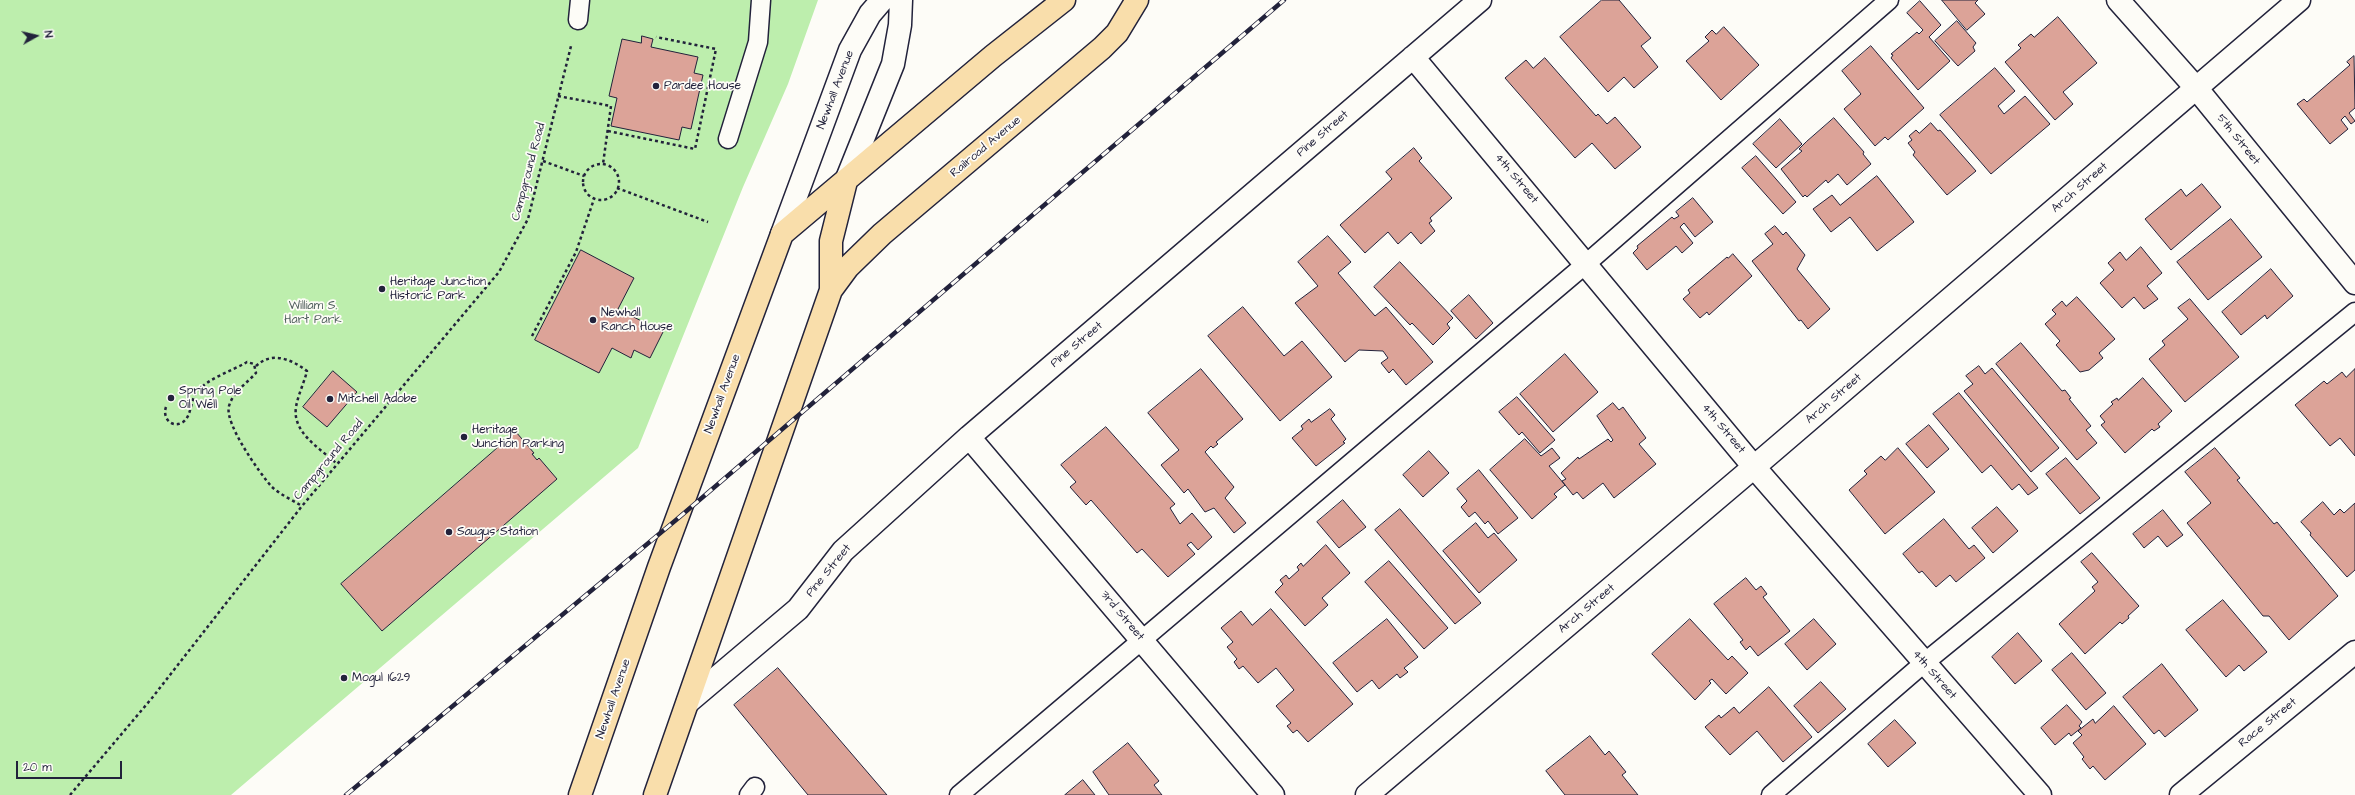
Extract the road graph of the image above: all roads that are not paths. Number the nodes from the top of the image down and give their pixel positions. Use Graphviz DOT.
graph roads {
  1 [pos="580,0"];
  2 [pos="761,0"];
  3 [pos="882,0"];
  4 [pos="901,0"];
  5 [pos="1064,0"];
  6 [pos="1138,0"];
  7 [pos="1480,0"];
  8 [pos="1889,0"];
  9 [pos="2118,0"];
  10 [pos="2299,0"];
  11 [pos="578,20"];
  12 [pos="1413,57"];
  13 [pos="2197,89"];
  14 [pos="728,139"];
  15 [pos="846,181"];
  16 [pos="782,234"];
  17 [pos="1587,263"];
  18 [pos="2355,283"];
  19 [pos="830,290"];
  20 [pos="2355,312"];
  21 [pos="969,437"];
  22 [pos="1754,467"];
  23 [pos="1142,639"];
  24 [pos="2355,652"];
  25 [pos="1924,663"];
  26 [pos="688,702"];
  27 [pos="580,795"];
  28 [pos="655,795"];
  29 [pos="959,795"];
  30 [pos="1274,795"];
  31 [pos="1367,795"];
  32 [pos="1771,795"];
  33 [pos="2040,795"];
  34 [pos="2181,795"];
  1 -- 11 [label="lane"];
  2 -- 14 [label="lane"];
  3 -- 16 [label="street, Newhall Avenue"];
  4 -- 15 [label="street"];
  5 -- 15 [label="main road"];
  6 -- 19 [label="main road, Railroad Avenue"];
  7 -- 12 [label="street, Pine Street"];
  8 -- 17 [label="lane"];
  9 -- 13 [label="street, 5th Street"];
  10 -- 13 [label="street, Arch Street"];
  12 -- 17 [label="street, 4th Street"];
  12 -- 21 [label="street, Pine Street"];
  13 -- 18 [label="street, 5th Street"];
  13 -- 22 [label="street, Arch Street"];
  15 -- 16 [label="main road"];
  15 -- 19 [label="main road"];
  16 -- 27 [label="main road, Newhall Avenue"];
  17 -- 22 [label="street, 4th Street"];
  17 -- 23 [label="lane"];
  19 -- 26 [label="main road"];
  20 -- 25 [label="lane"];
  21 -- 23 [label="street, 3rd Street"];
  21 -- 26 [label="street, Pine Street"];
  22 -- 25 [label="street, 4th Street"];
  22 -- 31 [label="street, Arch Street"];
  23 -- 29 [label="lane"];
  23 -- 30 [label="street, 3rd Street"];
  24 -- 34 [label="street, Race Street"];
  25 -- 32 [label="lane"];
  25 -- 33 [label="street, 4th Street"];
  26 -- 28 [label="main road"];
}
